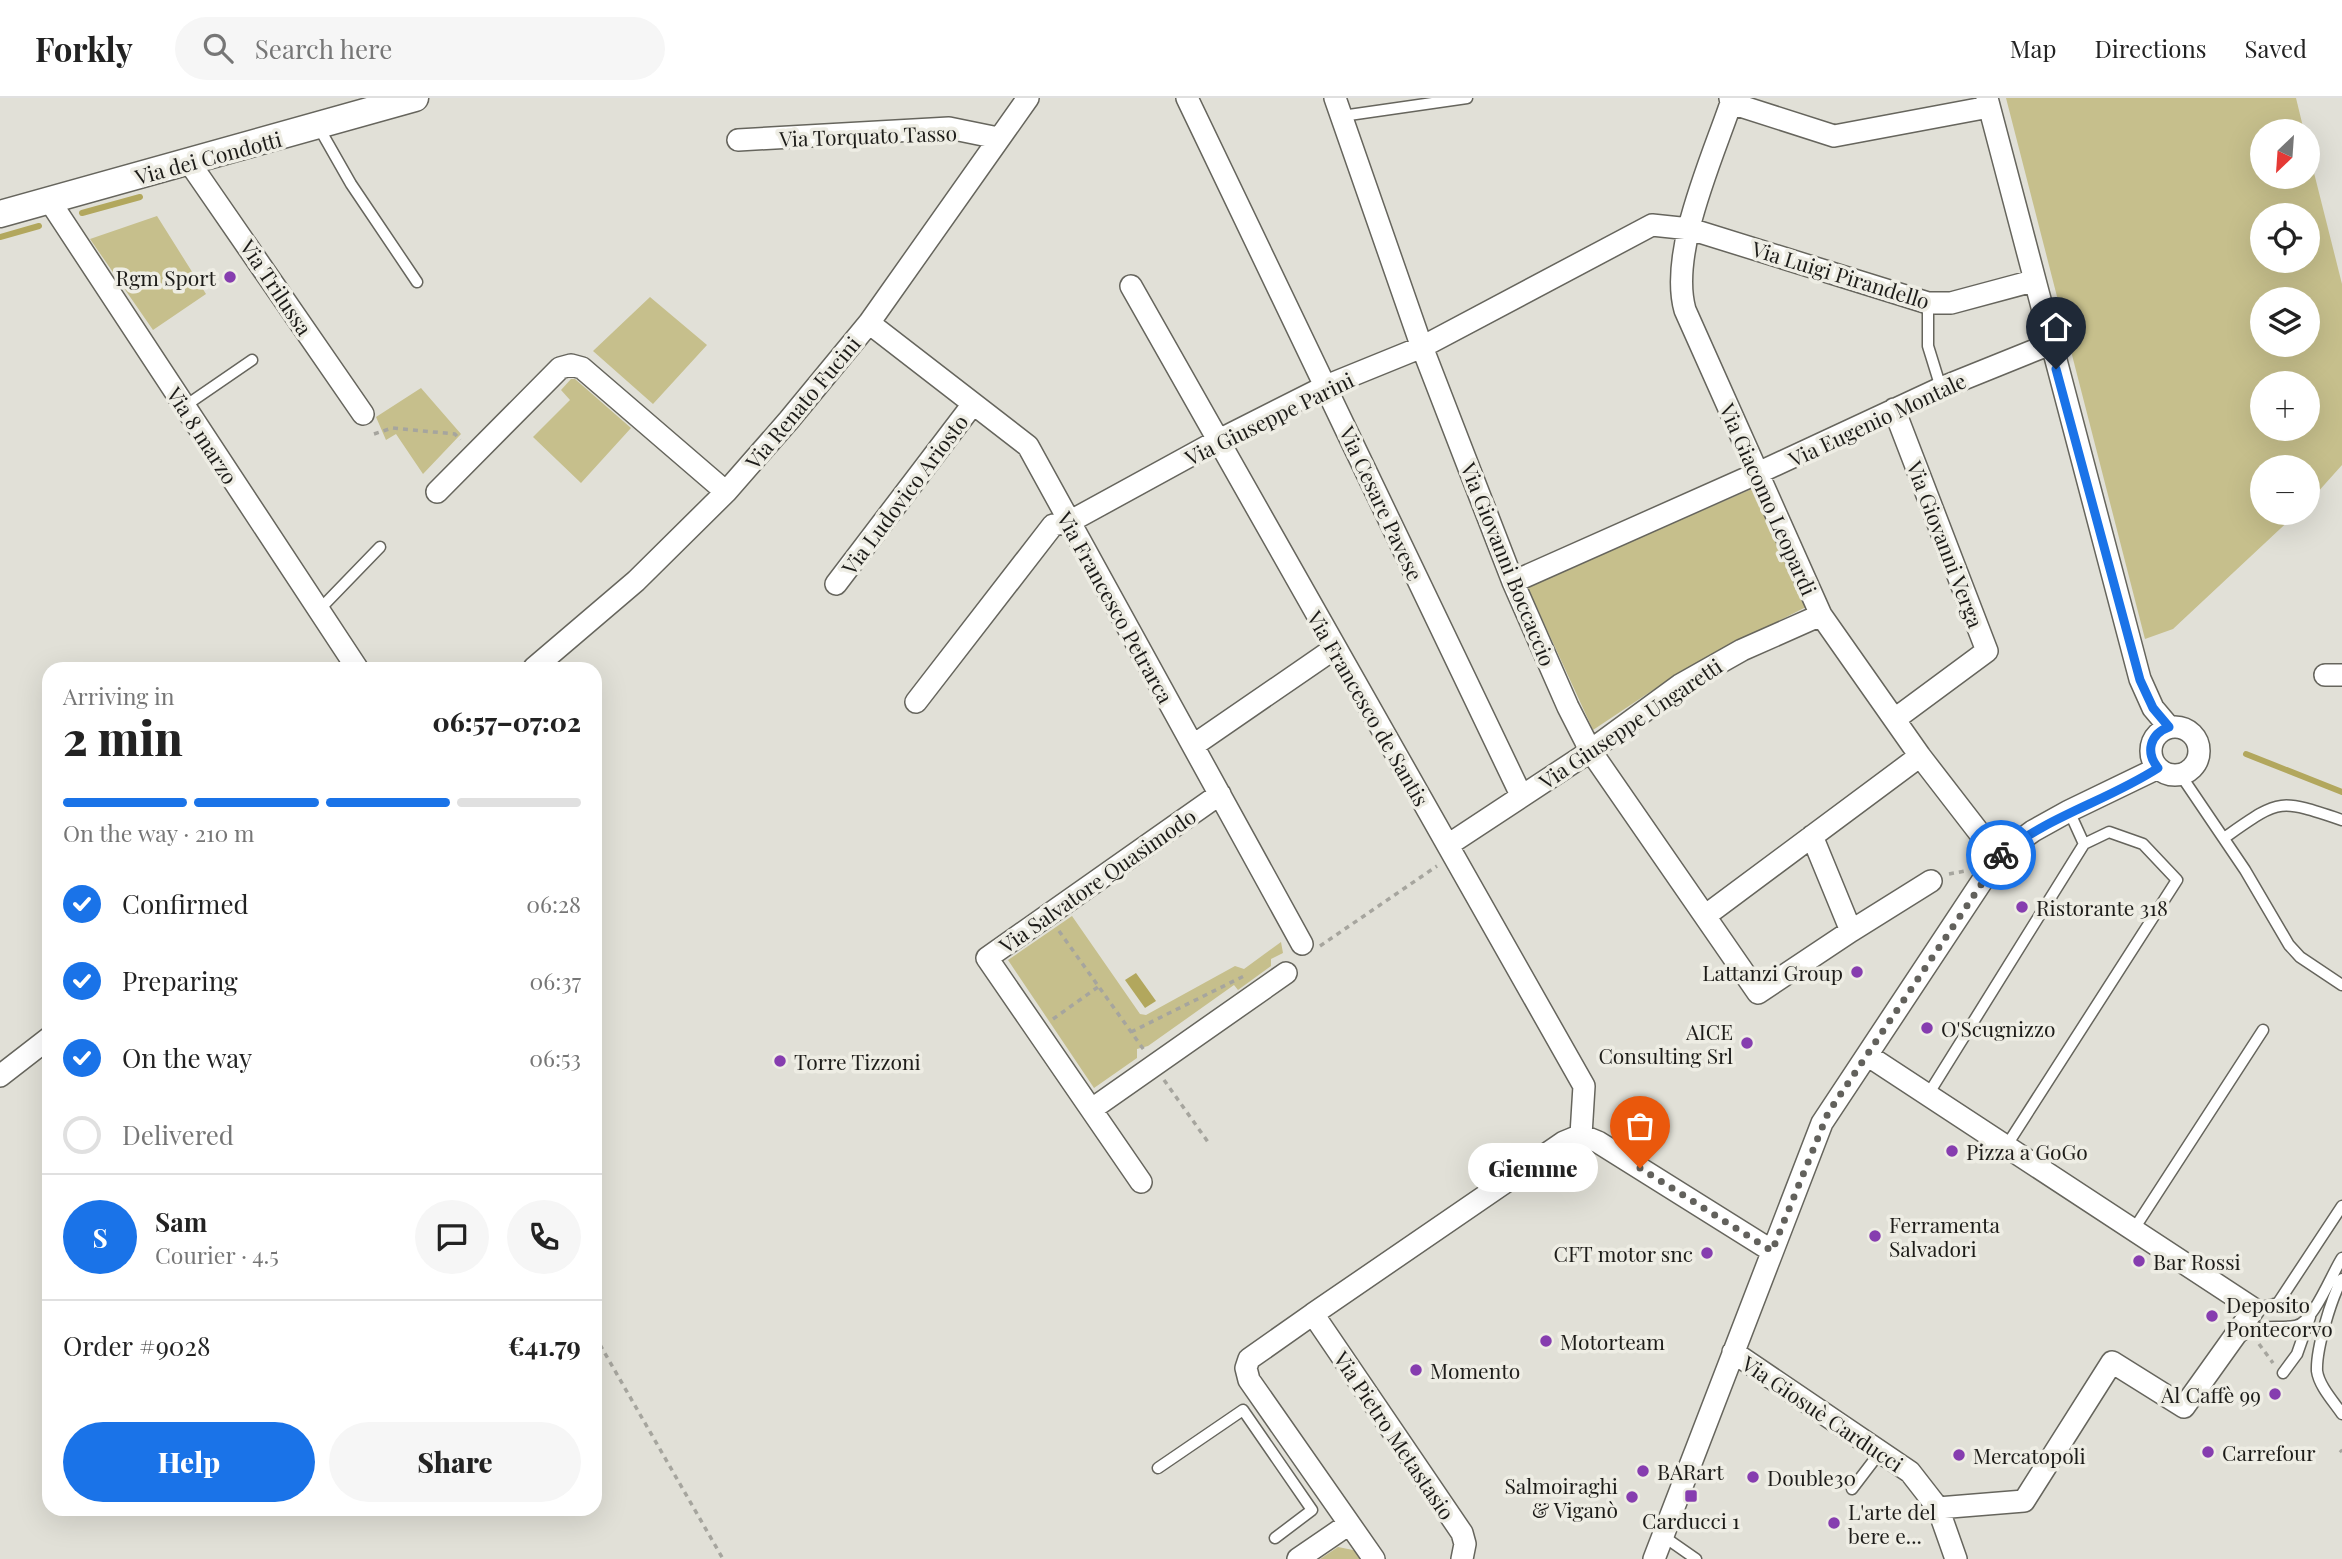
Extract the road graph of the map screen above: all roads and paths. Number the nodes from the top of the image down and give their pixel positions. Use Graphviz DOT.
graph roads {
  1 [pos="415,98"];
  2 [pos="1028,98"];
  3 [pos="1187,98"];
  4 [pos="1467,98"];
  5 [pos="1731,101"];
  6 [pos="1988,102"];
  7 [pos="1339,107"];
  8 [pos="318,126"];
  9 [pos="998,138"];
  10 [pos="738,140"];
  11 [pos="189,162"];
  12 [pos="49,200"];
  13 [pos="0,214"];
  14 [pos="1690,229"];
  15 [pos="2033,281"];
  16 [pos="417,282"];
  17 [pos="1131,286"];
  18 [pos="1928,303"];
  19 [pos="869,323"];
  20 [pos="2050,344"];
  21 [pos="1422,347"];
  22 [pos="252,360"];
  23 [pos="1326,386"];
  24 [pos="1941,388"];
  25 [pos="973,404"];
  26 [pos="185,406"];
  27 [pos="1894,409"];
  28 [pos="363,414"];
  29 [pos="374,434"];
  30 [pos="1217,441"];
  31 [pos="474,454"];
  32 [pos="1758,473"];
  33 [pos="437,492"];
  34 [pos="726,492"];
  35 [pos="1069,522"];
  36 [pos="380,547"];
  37 [pos="1513,582"];
  38 [pos="836,584"];
  39 [pos="318,610"];
  40 [pos="1821,615"];
  41 [pos="1335,648"];
  42 [pos="354,662"];
  43 [pos="541,662"];
  44 [pos="916,702"];
  45 [pos="1895,719"];
  46 [pos="2169,727"];
  47 [pos="1194,745"];
  48 [pos="1590,750"];
  49 [pos="1920,756"];
  50 [pos="2158,768"];
  51 [pos="2180,774"];
  52 [pos="1220,794"];
  53 [pos="1521,795"];
  54 [pos="2069,811"];
  55 [pos="2342,820"];
  56 [pos="1812,836"];
  57 [pos="2224,838"];
  58 [pos="2084,844"];
  59 [pos="1450,850"];
  60 [pos="1992,866"];
  61 [pos="1931,881"];
  62 [pos="1048,915"];
  63 [pos="1705,916"];
  64 [pos="1851,931"];
  65 [pos="1302,944"];
  66 [pos="1254,971"];
  67 [pos="1286,973"];
  68 [pos="2342,985"];
  69 [pos="1098,987"];
  70 [pos="1037,1030"];
  71 [pos="2263,1030"];
  72 [pos="1131,1032"];
  73 [pos="42,1043"];
  74 [pos="1867,1055"];
  75 [pos="1154,1064"];
  76 [pos="0,1076"];
  77 [pos="1929,1093"];
  78 [pos="1092,1109"];
  79 [pos="1581,1135"];
  80 [pos="1208,1142"];
  81 [pos="2007,1145"];
  82 [pos="1141,1182"];
  83 [pos="2342,1206"];
  84 [pos="2134,1229"];
  85 [pos="1772,1251"];
  86 [pos="2342,1258"];
  87 [pos="2342,1279"];
  88 [pos="2254,1309"];
  89 [pos="1314,1314"];
  90 [pos="2309,1317"];
  91 [pos="2230,1343"];
  92 [pos="602,1348"];
  93 [pos="1733,1352"];
  94 [pos="2283,1373"];
  95 [pos="1252,1404"];
  96 [pos="2342,1414"];
  97 [pos="1881,1451"];
  98 [pos="1158,1468"];
  99 [pos="1852,1489"];
  100 [pos="1938,1508"];
  101 [pos="1349,1524"];
  102 [pos="1663,1536"];
  103 [pos="1275,1538"];
  104 [pos="1951,1557"];
  105 [pos="723,1559"];
  106 [pos="1298,1559"];
  107 [pos="1374,1559"];
  108 [pos="1462,1559"];
  109 [pos="1654,1559"];
  110 [pos="1696,1559"];
  1 -- 8 [label="street, Via dei Condotti"];
  2 -- 9 [label="street, Via Renato Fucini"];
  3 -- 23 [label="street, Via Cesare Pavese"];
  4 -- 7 [label="lane"];
  5 -- 6 [label="street"];
  5 -- 14 [label="street, Via Giacomo Leopardi"];
  6 -- 15 [label="street"];
  7 -- 21 [label="street, Via Giovanni Boccaccio"];
  8 -- 11 [label="street, Via dei Condotti"];
  8 -- 16 [label="lane"];
  9 -- 10 [label="street, Via Torquato Tasso"];
  9 -- 19 [label="street, Via Renato Fucini"];
  11 -- 12 [label="street, Via dei Condotti"];
  11 -- 28 [label="street, Via Trilussa"];
  12 -- 13 [label="street, Via dei Condotti"];
  12 -- 26 [label="street, Via 8 marzo"];
  14 -- 18 [label="street, Via Luigi Pirandello"];
  14 -- 21 [label="street, Via Giuseppe Parini"];
  14 -- 32 [label="street, Via Giacomo Leopardi"];
  15 -- 18 [label="street, Via Luigi Pirandello"];
  15 -- 20 [label="street"];
  17 -- 30 [label="street, Via Francesco de Santis"];
  18 -- 24 [label="lane"];
  19 -- 25 [label="street, Via Francesco Petrarca"];
  19 -- 34 [label="street, Via Renato Fucini"];
  20 -- 24 [label="street, Via Eugenio Montale"];
  20 -- 46 [label="street"];
  21 -- 23 [label="street, Via Giuseppe Parini"];
  21 -- 37 [label="street, Via Giovanni Boccaccio"];
  22 -- 26 [label="lane"];
  23 -- 30 [label="street, Via Giuseppe Parini"];
  23 -- 53 [label="street, Via Cesare Pavese"];
  24 -- 27 [label="street, Via Eugenio Montale"];
  25 -- 35 [label="street, Via Francesco Petrarca"];
  25 -- 38 [label="street, Via Ludovico Ariosto"];
  26 -- 39 [label="street, Via 8 marzo"];
  27 -- 32 [label="street, Via Eugenio Montale"];
  27 -- 45 [label="street, Via Giovanni Verga"];
  29 -- 31 [label="path"];
  30 -- 35 [label="street, Via Giuseppe Parini"];
  30 -- 41 [label="street, Via Francesco de Santis"];
  31 -- 33 [label="street"];
  31 -- 34 [label="street"];
  32 -- 37 [label="street, Via Eugenio Montale"];
  32 -- 40 [label="street, Via Giacomo Leopardi"];
  34 -- 43 [label="street, Via Renato Fucini"];
  35 -- 44 [label="street, Via Giuseppe Parini"];
  35 -- 47 [label="street, Via Francesco Petrarca"];
  36 -- 39 [label="lane"];
  37 -- 48 [label="street, Via Giovanni Boccaccio"];
  39 -- 42 [label="street, Via 8 marzo"];
  40 -- 45 [label="street, Via Giacomo Leopardi"];
  40 -- 48 [label="street, Via Giuseppe Ungaretti"];
  41 -- 47 [label="street"];
  41 -- 59 [label="street, Via Francesco de Santis"];
  45 -- 49 [label="street, Via Giacomo Leopardi"];
  46 -- 50 [label="street"];
  46 -- 51 [label="street"];
  47 -- 52 [label="street, Via Francesco Petrarca"];
  48 -- 53 [label="street, Via Giuseppe Ungaretti"];
  48 -- 63 [label="street, Via Giovanni Boccaccio"];
  49 -- 56 [label="street"];
  49 -- 60 [label="street, Via Giacomo Leopardi"];
  50 -- 51 [label="street"];
  50 -- 54 [label="street, Via Giosuè Carducci"];
  51 -- 57 [label="lane"];
  52 -- 62 [label="street, Via Salvatore Quasimodo"];
  52 -- 65 [label="street, Via Francesco Petrarca"];
  53 -- 59 [label="street, Via Giuseppe Ungaretti"];
  54 -- 58 [label="lane"];
  54 -- 60 [label="street, Via Giosuè Carducci"];
  55 -- 57 [label="lane"];
  56 -- 63 [label="street"];
  56 -- 64 [label="street"];
  57 -- 68 [label="lane"];
  58 -- 77 [label="lane"];
  58 -- 81 [label="lane"];
  59 -- 65 [label="path"];
  59 -- 79 [label="street, Via Francesco de Santis"];
  60 -- 61 [label="path"];
  60 -- 74 [label="street, Via Giosuè Carducci"];
  61 -- 64 [label="street"];
  62 -- 69 [label="path"];
  62 -- 70 [label="street, Via Salvatore Quasimodo"];
  63 -- 64 [label="street, Via Giovanni Boccaccio"];
  66 -- 72 [label="path"];
  67 -- 75 [label="street"];
  69 -- 70 [label="path"];
  69 -- 72 [label="path"];
  70 -- 78 [label="street, Via Salvatore Quasimodo"];
  71 -- 84 [label="lane"];
  72 -- 75 [label="path"];
  73 -- 76 [label="street"];
  74 -- 77 [label="street"];
  74 -- 85 [label="street, Via Giosuè Carducci"];
  75 -- 78 [label="street"];
  75 -- 80 [label="path"];
  77 -- 81 [label="street"];
  78 -- 82 [label="street, Via Salvatore Quasimodo"];
  79 -- 85 [label="street"];
  79 -- 89 [label="street"];
  81 -- 84 [label="street"];
  83 -- 88 [label="lane"];
  84 -- 88 [label="street"];
  85 -- 93 [label="street, Via Giosuè Carducci"];
  86 -- 90 [label="lane"];
  87 -- 96 [label="lane"];
  88 -- 91 [label="street"];
  89 -- 95 [label="street"];
  89 -- 108 [label="street, Via Pietro Metastasio"];
  90 -- 91 [label="lane"];
  90 -- 94 [label="lane"];
  91 -- 100 [label="street"];
  92 -- 105 [label="path"];
  93 -- 97 [label="street, Via Giosuè Carducci"];
  93 -- 102 [label="street, Via Giosuè Carducci"];
  95 -- 98 [label="lane"];
  95 -- 101 [label="street"];
  95 -- 103 [label="lane"];
  97 -- 99 [label="lane"];
  97 -- 100 [label="street, Via Giosuè Carducci"];
  100 -- 104 [label="street, Via Giosuè Carducci"];
  101 -- 106 [label="street"];
  101 -- 107 [label="street"];
  102 -- 109 [label="street, Via Giosuè Carducci"];
  102 -- 110 [label="lane"];
}
